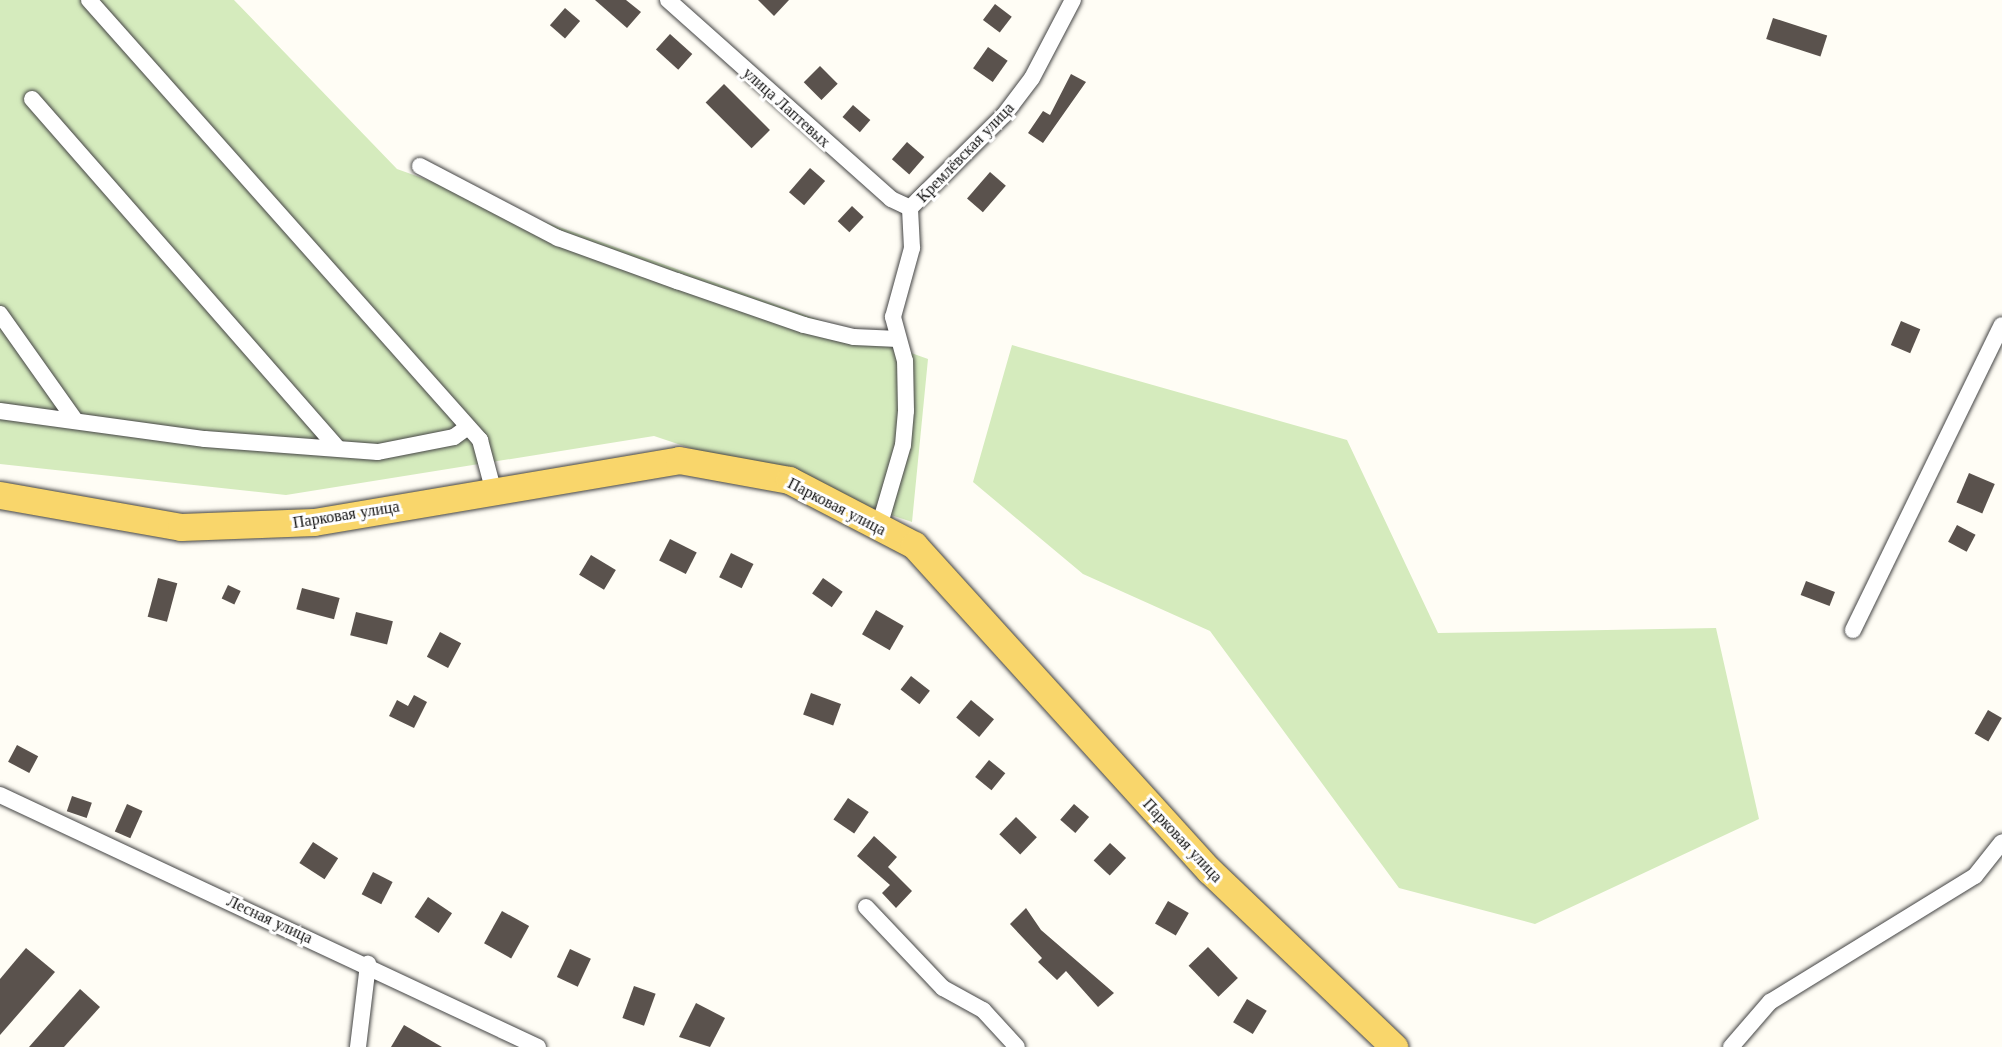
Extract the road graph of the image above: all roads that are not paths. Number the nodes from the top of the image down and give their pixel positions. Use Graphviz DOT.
graph roads {
  1 [pos="89,0"];
  2 [pos="668,0"];
  3 [pos="1073,0"];
  4 [pos="32,99"];
  5 [pos="420,166"];
  6 [pos="910,208"];
  7 [pos="0,314"];
  8 [pos="2002,326"];
  9 [pos="898,339"];
  10 [pos="0,411"];
  11 [pos="75,420"];
  12 [pos="468,427"];
  13 [pos="337,447"];
  14 [pos="492,489"];
  15 [pos="0,495"];
  16 [pos="879,527"];
  17 [pos="1853,630"];
  18 [pos="0,795"];
  19 [pos="2002,842"];
  20 [pos="866,907"];
  21 [pos="368,964"];
  22 [pos="357,1047"];
  23 [pos="538,1047"];
  24 [pos="1017,1047"];
  25 [pos="1394,1047"];
  26 [pos="1731,1047"];
  1 -- 12 [label="street"];
  2 -- 6 [label="street, улица Лаптевых"];
  3 -- 6 [label="street, Кремлёвская улица"];
  4 -- 13 [label="street"];
  5 -- 9 [label="street"];
  6 -- 9 [label="street, Кремлёвская улица"];
  7 -- 11 [label="street"];
  8 -- 17 [label="street"];
  9 -- 16 [label="street, Кремлёвская улица"];
  10 -- 11 [label="street"];
  11 -- 13 [label="street"];
  12 -- 13 [label="street"];
  12 -- 14 [label="street"];
  14 -- 15 [label="main road, Парковая улица"];
  14 -- 16 [label="main road, Парковая улица"];
  16 -- 25 [label="main road, Парковая улица"];
  18 -- 21 [label="street, Лесная улица"];
  19 -- 26 [label="street"];
  20 -- 24 [label="street"];
  21 -- 22 [label="street"];
  21 -- 23 [label="street, Лесная улица"];
}
